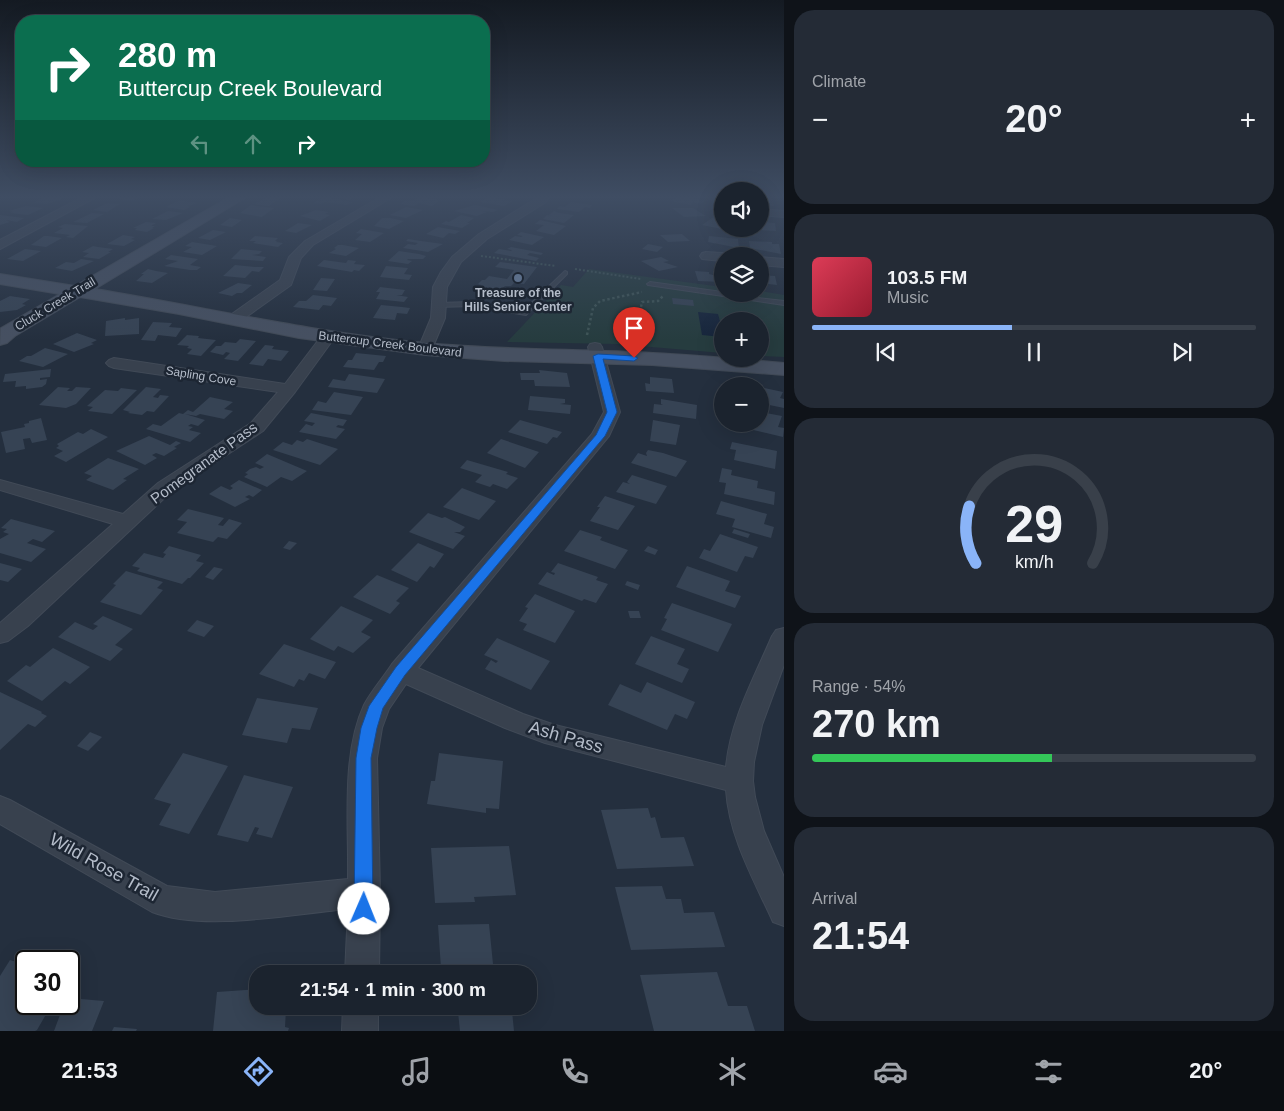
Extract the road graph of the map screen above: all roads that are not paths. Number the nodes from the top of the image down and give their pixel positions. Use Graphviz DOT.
graph roads {
  1 [pos="158,244"];
  2 [pos="309,244"];
  3 [pos="475,244"];
  4 [pos="706,256"];
  5 [pos="714,256"];
  6 [pos="769,262"];
  7 [pos="784,263"];
  8 [pos="0,270"];
  9 [pos="565,273"];
  10 [pos="0,278"];
  11 [pos="648,287"];
  12 [pos="83,288"];
  13 [pos="784,303"];
  14 [pos="438,306"];
  15 [pos="240,315"];
  16 [pos="3,334"];
  17 [pos="328,337"];
  18 [pos="427,344"];
  19 [pos="593,347"];
  20 [pos="714,355"];
  21 [pos="769,359"];
  22 [pos="784,360"];
  23 [pos="114,363"];
  24 [pos="784,369"];
  25 [pos="289,389"];
  26 [pos="2,485"];
  27 [pos="128,522"];
  28 [pos="0,635"];
  29 [pos="783,642"];
  30 [pos="400,671"];
  31 [pos="739,782"];
  32 [pos="0,809"];
  33 [pos="364,892"];
  34 [pos="784,911"];
  35 [pos="362,965"];
  36 [pos="361,1015"];
  37 [pos="360,1031"];
  1 -- 12 [label="street, Cluck Creek Trail"];
  2 -- 15 [label="street"];
  3 -- 14 [label="street"];
  4 -- 5 [label="street"];
  6 -- 7 [label="street"];
  8 -- 12 [label="street, Buttercup Creek Boulevard"];
  9 -- 14 [label="lane"];
  10 -- 12 [label="street, Buttercup Creek Boulevard"];
  11 -- 13 [label="lane"];
  12 -- 15 [label="street, Buttercup Creek Boulevard"];
  12 -- 16 [label="street, Cluck Creek Trail"];
  14 -- 18 [label="street"];
  15 -- 17 [label="street, Buttercup Creek Boulevard"];
  15 -- 18 [label="street, Buttercup Creek Boulevard"];
  17 -- 18 [label="street, Buttercup Creek Boulevard"];
  17 -- 25 [label="street, Pomegranate Pass"];
  18 -- 19 [label="street, Buttercup Creek Boulevard"];
  19 -- 20 [label="street, Buttercup Creek Boulevard"];
  19 -- 24 [label="street, Buttercup Creek Boulevard"];
  19 -- 30 [label="street"];
  21 -- 22 [label="street"];
  23 -- 25 [label="street, Sapling Cove"];
  25 -- 27 [label="street, Pomegranate Pass"];
  26 -- 27 [label="street"];
  27 -- 28 [label="street, Pomegranate Pass"];
  29 -- 31 [label="street"];
  30 -- 31 [label="street, Ash Pass"];
  30 -- 33 [label="street"];
  31 -- 34 [label="street"];
  32 -- 33 [label="street, Wild Rose Trail"];
  33 -- 35 [label="street"];
  36 -- 37 [label="street"];
}
